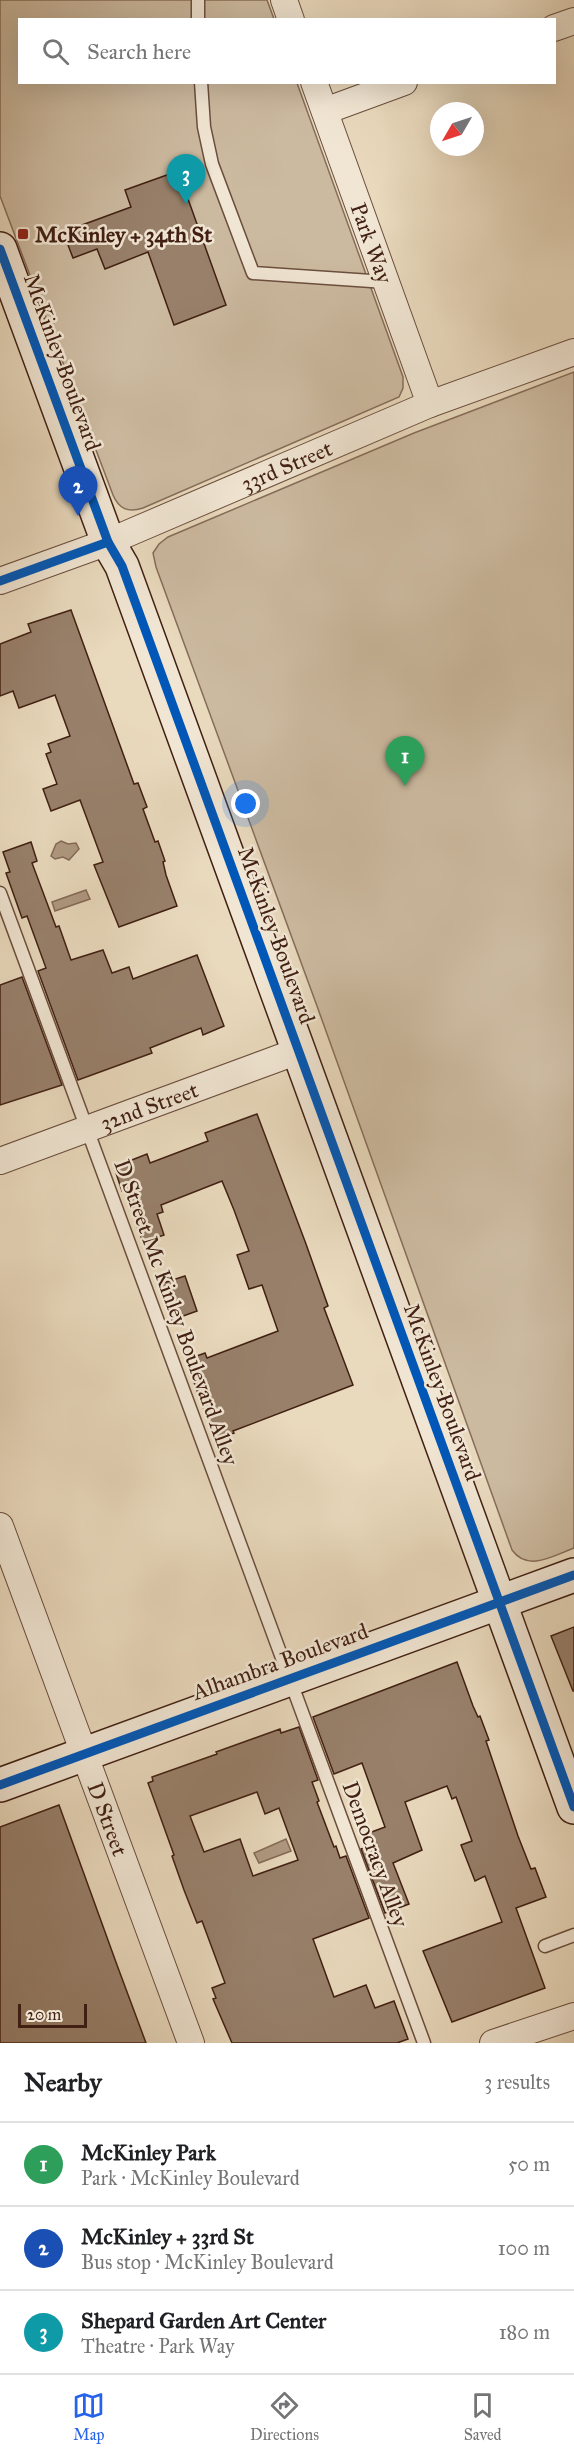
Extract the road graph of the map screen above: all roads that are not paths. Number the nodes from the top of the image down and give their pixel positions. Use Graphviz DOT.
graph roads {
  1 [pos="198,0"];
  2 [pos="284,0"];
  3 [pos="198,18"];
  4 [pos="290,18"];
  5 [pos="574,21"];
  6 [pos="556,28"];
  7 [pos="201,84"];
  8 [pos="315,84"];
  9 [pos="399,84"];
  10 [pos="325,111"];
  11 [pos="0,249"];
  12 [pos="386,282"];
  13 [pos="574,352"];
  14 [pos="430,404"];
  15 [pos="108,542"];
  16 [pos="0,581"];
  17 [pos="0,893"];
  18 [pos="298,1051"];
  19 [pos="87,1129"];
  20 [pos="0,1161"];
  21 [pos="0,1526"];
  22 [pos="574,1575"];
  23 [pos="499,1602"];
  24 [pos="289,1679"];
  25 [pos="84,1754"];
  26 [pos="0,1785"];
  27 [pos="574,1808"];
  28 [pos="574,1935"];
  29 [pos="545,1946"];
  30 [pos="574,2016"];
  31 [pos="191,2043"];
  32 [pos="424,2043"];
  33 [pos="493,2043"];
  1 -- 3 [label="lane"];
  2 -- 4 [label="street"];
  5 -- 6 [label="street"];
  7 -- 12 [label="lane"];
  8 -- 10 [label="street, Park Way"];
  9 -- 10 [label="street"];
  10 -- 12 [label="street, Park Way"];
  11 -- 15 [label="street, McKinley Boulevard"];
  12 -- 14 [label="street, Park Way"];
  13 -- 14 [label="street, 33rd Street"];
  14 -- 15 [label="street, 33rd Street"];
  15 -- 16 [label="street, 33rd Street"];
  15 -- 18 [label="street, McKinley Boulevard"];
  17 -- 19 [label="lane, D Street Mc Kinley Boulevard Alley"];
  18 -- 19 [label="street, 32nd Street"];
  18 -- 23 [label="street, McKinley Boulevard"];
  19 -- 20 [label="street, 32nd Street"];
  19 -- 24 [label="lane, D Street Mc Kinley Boulevard Alley"];
  21 -- 25 [label="street, D Street"];
  22 -- 23 [label="street, Alhambra Boulevard"];
  23 -- 24 [label="street, Alhambra Boulevard"];
  23 -- 27 [label="street, McKinley Boulevard"];
  24 -- 25 [label="street, Alhambra Boulevard"];
  24 -- 32 [label="lane, Democracy Alley"];
  25 -- 26 [label="street, Alhambra Boulevard"];
  25 -- 31 [label="street, D Street"];
  28 -- 29 [label="lane"];
  30 -- 33 [label="street"];
}
